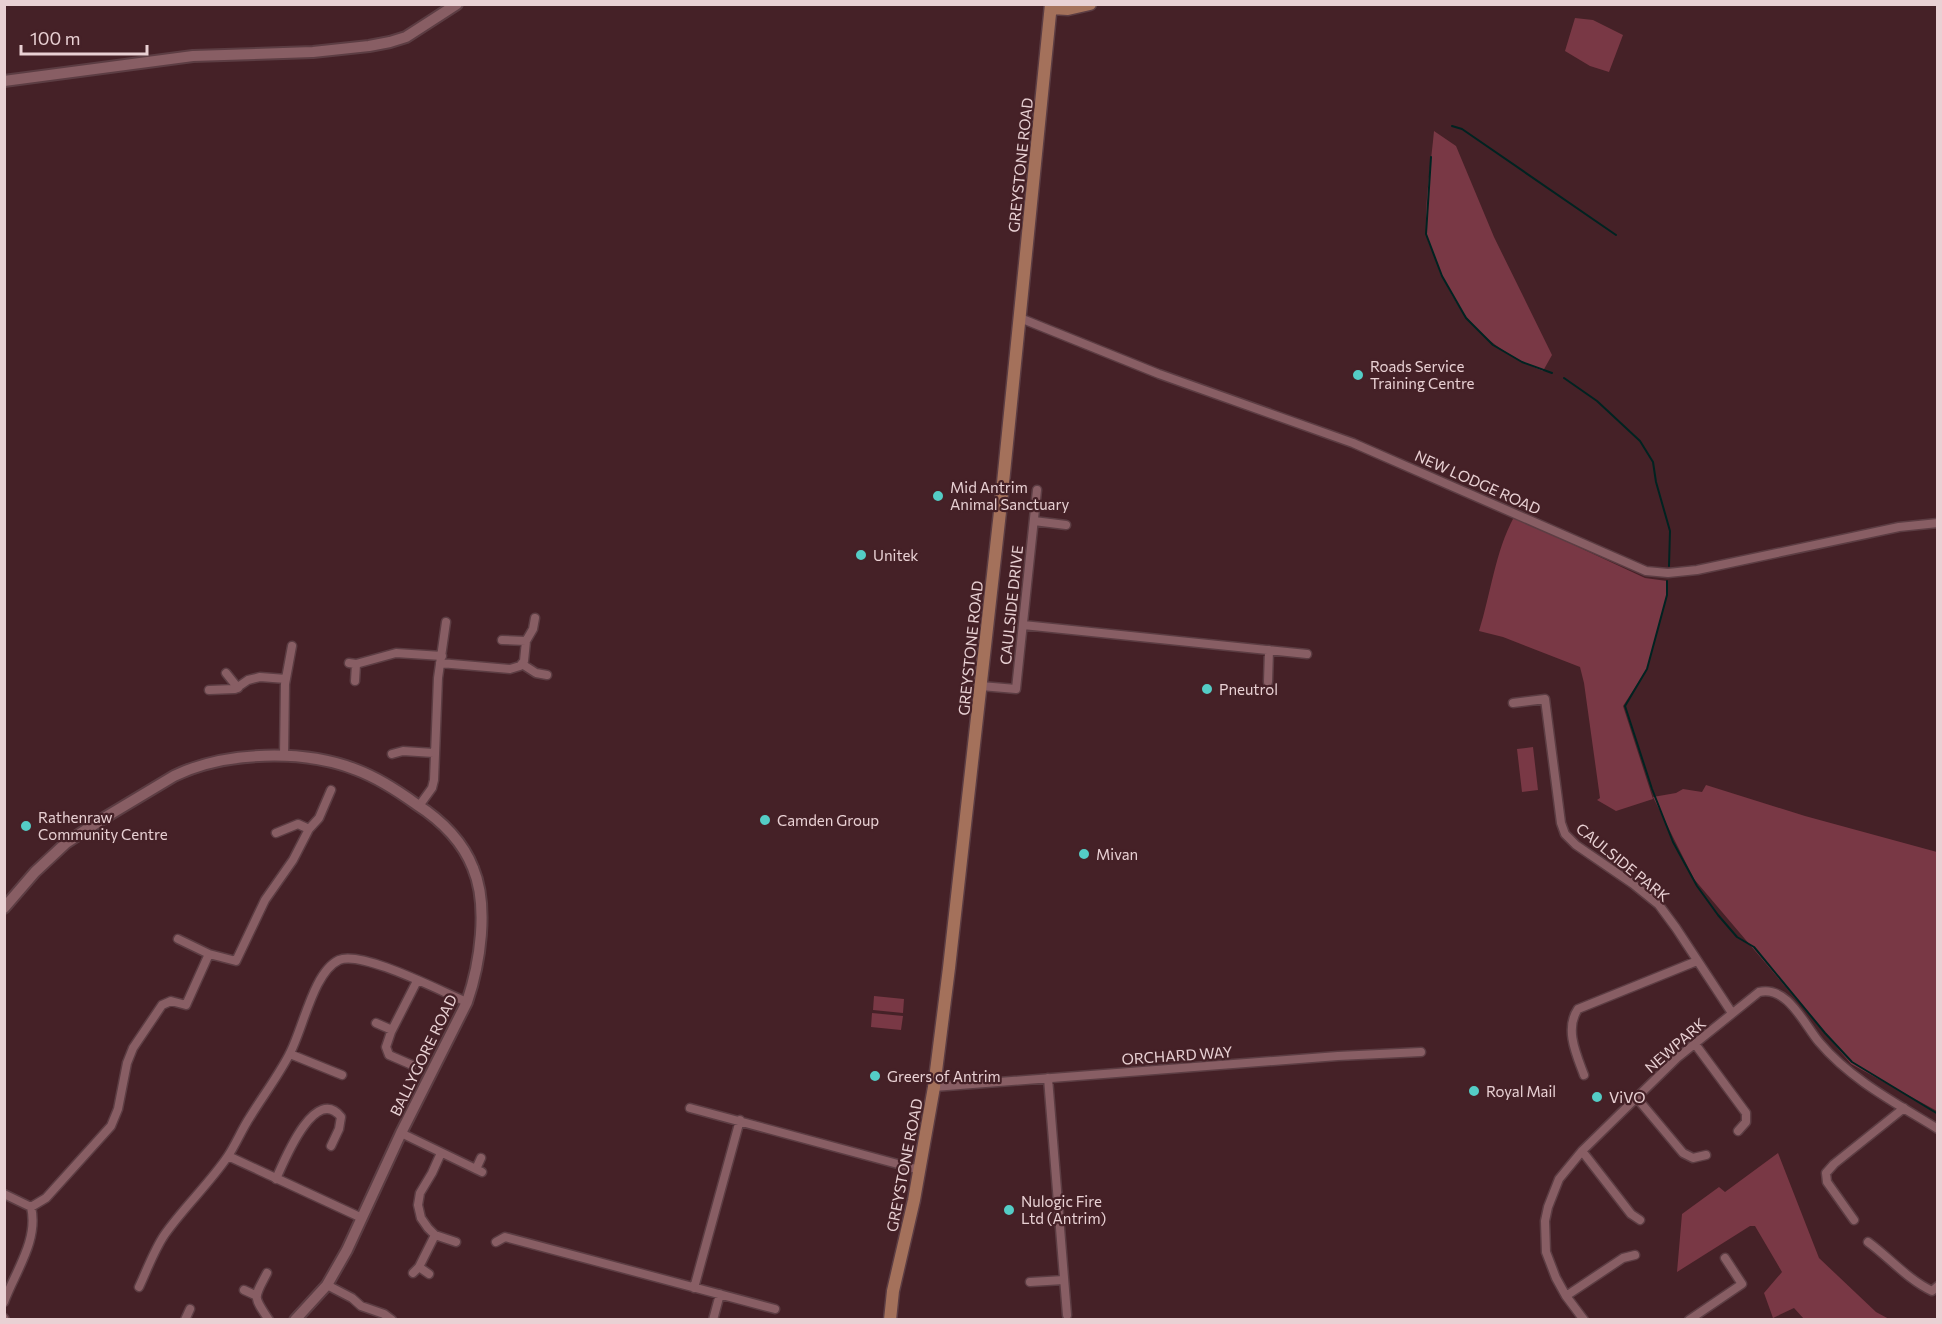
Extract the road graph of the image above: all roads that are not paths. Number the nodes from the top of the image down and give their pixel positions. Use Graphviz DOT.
graph roads {
  1 [pos="457,4"];
  2 [pos="1090,4"];
  3 [pos="1051,7"];
  4 [pos="4,81"];
  5 [pos="1020,318"];
  6 [pos="1037,490"];
  7 [pos="1034,521"];
  8 [pos="1938,523"];
  9 [pos="1066,525"];
  10 [pos="535,618"];
  11 [pos="446,622"];
  12 [pos="1023,625"];
  13 [pos="502,640"];
  14 [pos="526,641"];
  15 [pos="292,646"];
  16 [pos="1269,650"];
  17 [pos="1307,654"];
  18 [pos="441,659"];
  19 [pos="522,664"];
  20 [pos="226,673"];
  21 [pos="547,675"];
  22 [pos="286,679"];
  23 [pos="355,681"];
  24 [pos="1268,682"];
  25 [pos="981,686"];
  26 [pos="238,688"];
  27 [pos="209,690"];
  28 [pos="1513,703"];
  29 [pos="434,753"];
  30 [pos="392,754"];
  31 [pos="284,756"];
  32 [pos="331,790"];
  33 [pos="419,806"];
  34 [pos="309,829"];
  35 [pos="276,833"];
  36 [pos="4,908"];
  37 [pos="178,939"];
  38 [pos="209,954"];
  39 [pos="1696,962"];
  40 [pos="417,981"];
  41 [pos="467,1002"];
  42 [pos="1732,1013"];
  43 [pos="376,1023"];
  44 [pos="392,1030"];
  45 [pos="1695,1044"];
  46 [pos="1421,1052"];
  47 [pos="290,1054"];
  48 [pos="412,1065"];
  49 [pos="342,1075"];
  50 [pos="1584,1075"];
  51 [pos="1048,1078"];
  52 [pos="934,1087"];
  53 [pos="1636,1097"];
  54 [pos="690,1108"];
  55 [pos="1904,1108"];
  56 [pos="740,1120"];
  57 [pos="1938,1129"];
  58 [pos="1738,1131"];
  59 [pos="401,1133"];
  60 [pos="331,1146"];
  61 [pos="1582,1151"];
  62 [pos="441,1153"];
  63 [pos="1706,1155"];
  64 [pos="228,1156"];
  65 [pos="481,1158"];
  66 [pos="920,1170"];
  67 [pos="276,1179"];
  68 [pos="5,1196"];
  69 [pos="32,1207"];
  70 [pos="362,1218"];
  71 [pos="1640,1220"];
  72 [pos="1854,1220"];
  73 [pos="435,1234"];
  74 [pos="456,1242"];
  75 [pos="496,1242"];
  76 [pos="1868,1242"];
  77 [pos="1635,1255"];
  78 [pos="1725,1258"];
  79 [pos="267,1273"];
  80 [pos="429,1274"];
  81 [pos="1064,1280"];
  82 [pos="1030,1282"];
  83 [pos="327,1285"];
  84 [pos="1938,1286"];
  85 [pos="139,1287"];
  86 [pos="694,1288"];
  87 [pos="244,1290"];
  88 [pos="893,1291"];
  89 [pos="720,1294"];
  90 [pos="255,1295"];
  91 [pos="1566,1296"];
  92 [pos="4,1302"];
  93 [pos="190,1309"];
  94 [pos="775,1309"];
  95 [pos="371,1310"];
  96 [pos="1067,1315"];
  97 [pos="185,1320"];
  98 [pos="269,1320"];
  99 [pos="295,1320"];
  100 [pos="367,1320"];
  101 [pos="392,1320"];
  102 [pos="713,1320"];
  103 [pos="880,1320"];
  104 [pos="890,1320"];
  105 [pos="1584,1320"];
  106 [pos="1689,1320"];
  1 -- 4 [label="street"];
  2 -- 3 [label="main road"];
  3 -- 5 [label="main road, GREYSTONE ROAD"];
  5 -- 8 [label="street, NEW LODGE ROAD"];
  5 -- 25 [label="main road, GREYSTONE ROAD"];
  6 -- 7 [label="street, CAULSIDE DRIVE"];
  7 -- 9 [label="street"];
  7 -- 12 [label="street, CAULSIDE DRIVE"];
  10 -- 14 [label="street"];
  11 -- 18 [label="street"];
  12 -- 16 [label="street"];
  12 -- 25 [label="street, CAULSIDE DRIVE"];
  13 -- 14 [label="street"];
  14 -- 19 [label="street"];
  15 -- 22 [label="street"];
  16 -- 17 [label="street"];
  16 -- 24 [label="street"];
  18 -- 19 [label="street"];
  18 -- 23 [label="street"];
  18 -- 29 [label="street"];
  19 -- 21 [label="street"];
  20 -- 26 [label="street"];
  22 -- 26 [label="street"];
  22 -- 31 [label="street"];
  25 -- 52 [label="main road, GREYSTONE ROAD"];
  26 -- 27 [label="street"];
  28 -- 39 [label="street, CAULSIDE PARK"];
  29 -- 30 [label="street"];
  29 -- 33 [label="street"];
  31 -- 33 [label="street, BALLYGORE ROAD"];
  31 -- 36 [label="street, BALLYGORE ROAD"];
  32 -- 34 [label="street"];
  33 -- 41 [label="street, BALLYGORE ROAD"];
  34 -- 35 [label="street"];
  34 -- 38 [label="street"];
  37 -- 38 [label="street"];
  38 -- 69 [label="street"];
  39 -- 42 [label="street, CAULSIDE PARK"];
  39 -- 50 [label="street"];
  40 -- 41 [label="street"];
  40 -- 44 [label="street"];
  40 -- 47 [label="street"];
  41 -- 59 [label="street, BALLYGORE ROAD"];
  42 -- 45 [label="street, NEWPARK"];
  42 -- 55 [label="street, NEWPARK"];
  43 -- 44 [label="street"];
  44 -- 48 [label="street"];
  45 -- 53 [label="street, NEWPARK"];
  45 -- 58 [label="street"];
  46 -- 51 [label="street, ORCHARD WAY"];
  47 -- 49 [label="street"];
  47 -- 64 [label="street"];
  51 -- 52 [label="street, ORCHARD WAY"];
  51 -- 81 [label="street"];
  52 -- 66 [label="main road, GREYSTONE ROAD"];
  53 -- 61 [label="street, NEWPARK"];
  53 -- 63 [label="street"];
  54 -- 56 [label="street"];
  55 -- 57 [label="street, NEWPARK"];
  55 -- 72 [label="street"];
  56 -- 66 [label="street"];
  56 -- 86 [label="street"];
  59 -- 62 [label="street"];
  59 -- 70 [label="street, BALLYGORE ROAD"];
  60 -- 67 [label="street"];
  61 -- 71 [label="street"];
  61 -- 91 [label="street, NEWPARK"];
  62 -- 65 [label="street"];
  62 -- 73 [label="street"];
  64 -- 67 [label="street"];
  64 -- 85 [label="street"];
  66 -- 88 [label="main road, GREYSTONE ROAD"];
  67 -- 70 [label="street"];
  68 -- 69 [label="street"];
  69 -- 92 [label="street"];
  70 -- 83 [label="street, BALLYGORE ROAD"];
  73 -- 74 [label="street"];
  73 -- 80 [label="street"];
  75 -- 86 [label="street"];
  76 -- 84 [label="street"];
  77 -- 91 [label="street"];
  78 -- 106 [label="street"];
  79 -- 90 [label="street"];
  81 -- 82 [label="street"];
  81 -- 96 [label="street"];
  83 -- 95 [label="street"];
  83 -- 99 [label="street, BALLYGORE ROAD"];
  86 -- 89 [label="street"];
  87 -- 90 [label="street"];
  88 -- 103 [label="main road, GREYSTONE ROAD"];
  88 -- 104 [label="main road, GREYSTONE ROAD"];
  89 -- 94 [label="street"];
  89 -- 102 [label="street"];
  90 -- 98 [label="street"];
  91 -- 105 [label="street, NEWPARK"];
  93 -- 97 [label="street"];
  95 -- 100 [label="street"];
  95 -- 101 [label="street"];
}
